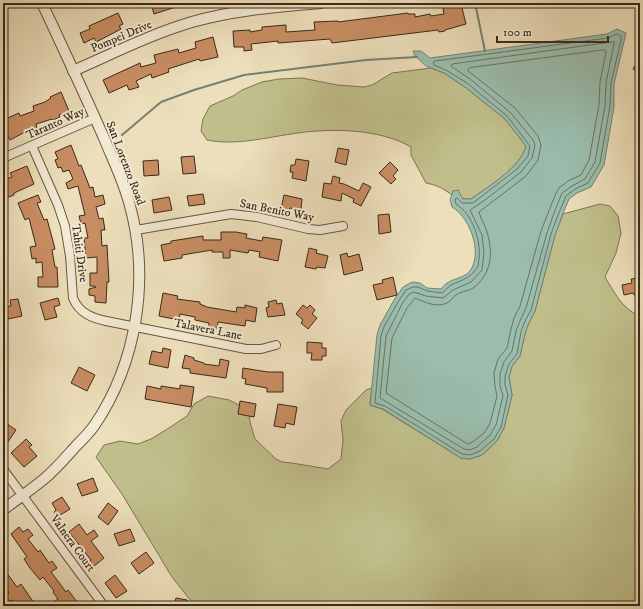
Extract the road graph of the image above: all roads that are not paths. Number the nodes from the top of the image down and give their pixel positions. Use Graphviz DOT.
graph roads {
  1 [pos="42,3"];
  2 [pos="321,3"];
  3 [pos="74,71"];
  4 [pos="95,118"];
  5 [pos="32,146"];
  6 [pos="3,158"];
  7 [pos="343,226"];
  8 [pos="136,230"];
  9 [pos="135,327"];
  10 [pos="276,345"];
  11 [pos="3,469"];
  12 [pos="23,495"];
  13 [pos="3,510"];
  14 [pos="104,606"];
  1 -- 3 [label="street, San Lorenzo Road"];
  2 -- 3 [label="street, Pompei Drive"];
  3 -- 4 [label="street, San Lorenzo Road"];
  4 -- 5 [label="street, Taranto Way"];
  4 -- 8 [label="street, San Lorenzo Road"];
  5 -- 6 [label="street, Taranto Way"];
  5 -- 9 [label="street, Tahiti Drive"];
  7 -- 8 [label="street, San Benito Way"];
  8 -- 9 [label="street, San Lorenzo Road"];
  9 -- 10 [label="street, Talavera Lane"];
  9 -- 12 [label="street, San Lorenzo Road"];
  11 -- 12 [label="street, Valnera Court"];
  12 -- 13 [label="street, San Lorenzo Road"];
  12 -- 14 [label="street, Valnera Court"];
}
